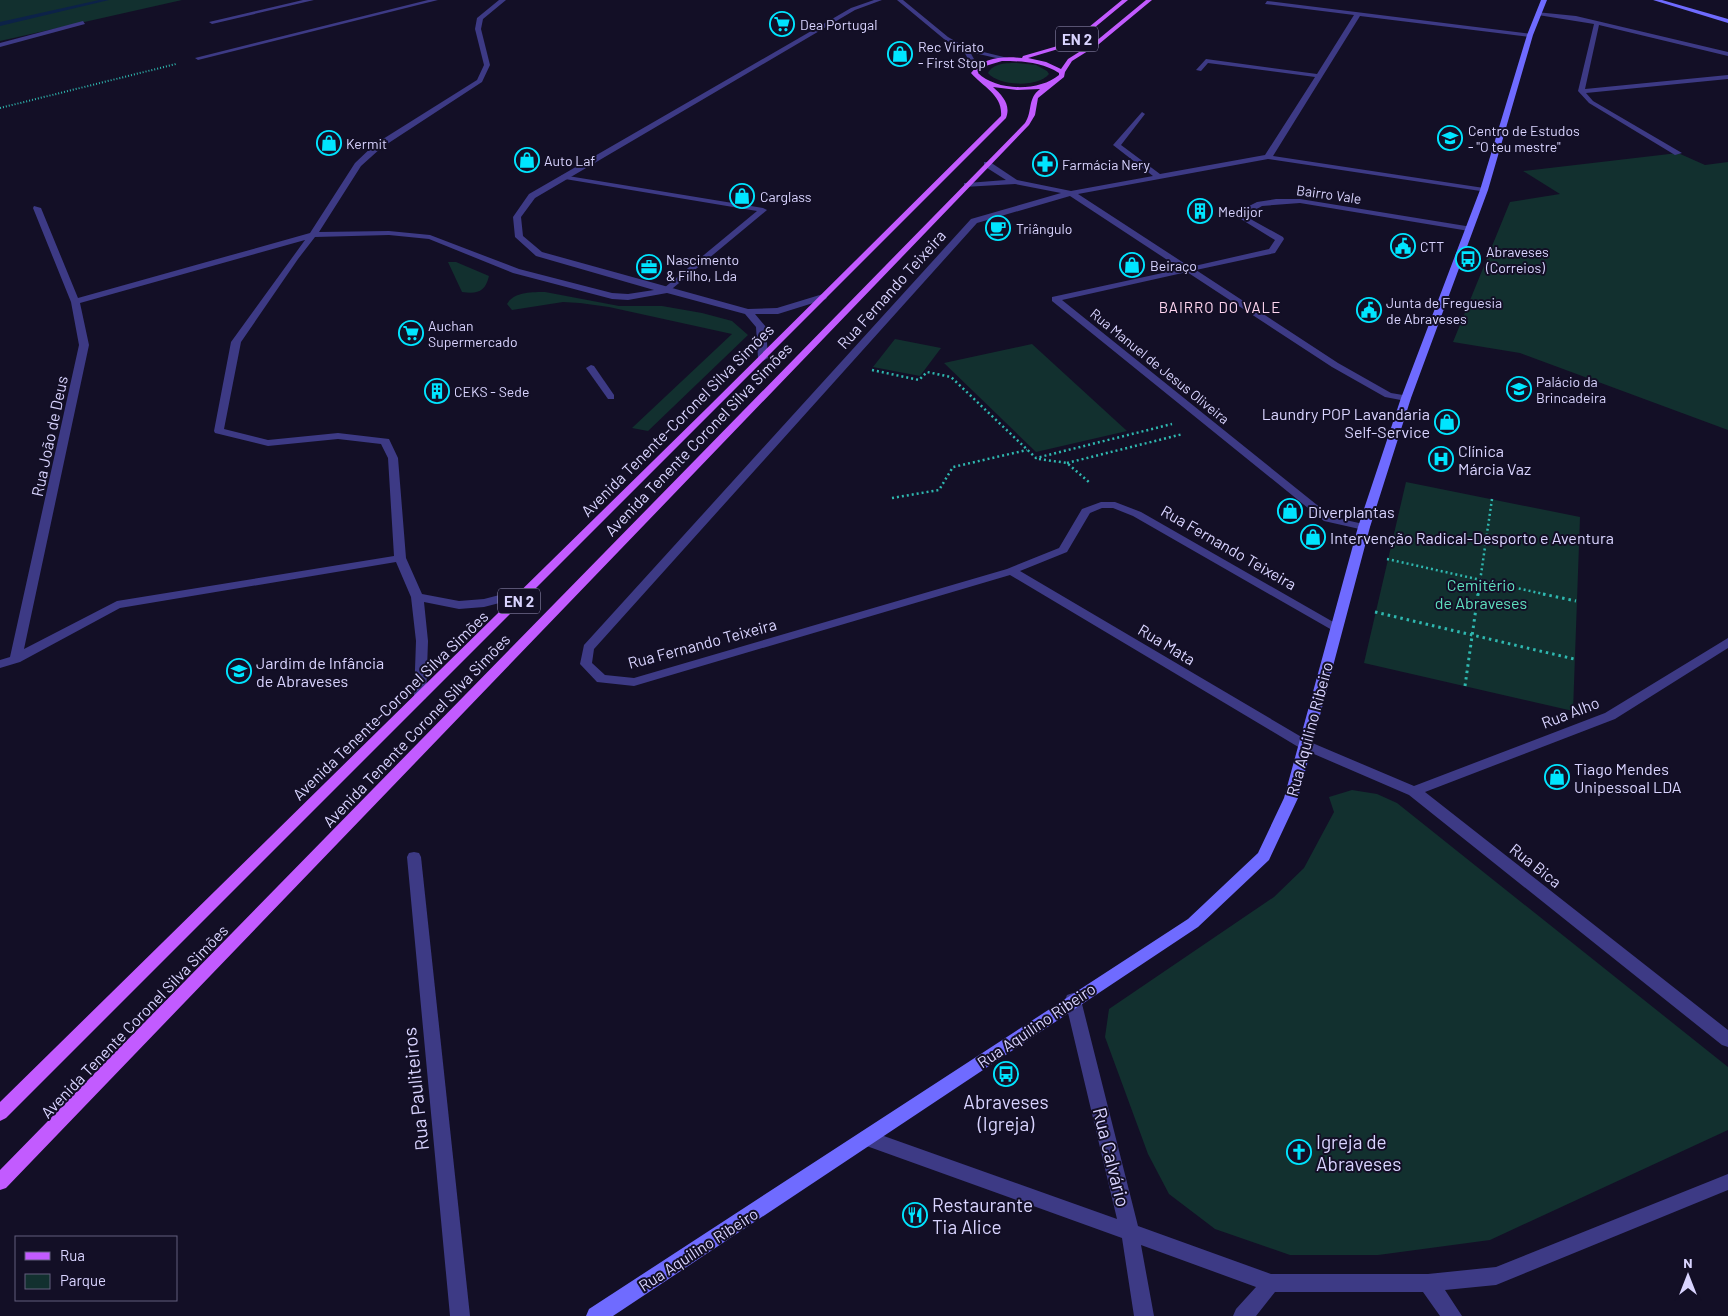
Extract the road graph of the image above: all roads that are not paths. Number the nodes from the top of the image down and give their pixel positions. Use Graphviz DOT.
graph roads {
  1 [pos="311,0"];
  2 [pos="435,0"];
  3 [pos="503,0"];
  4 [pos="879,0"];
  5 [pos="900,0"];
  6 [pos="1125,0"];
  7 [pos="1148,0"];
  8 [pos="1544,0"];
  9 [pos="1656,0"];
  10 [pos="1267,3"];
  11 [pos="1538,13"];
  12 [pos="1358,14"];
  13 [pos="1728,21"];
  14 [pos="212,22"];
  15 [pos="83,23"];
  16 [pos="1597,23"];
  17 [pos="1530,35"];
  18 [pos="0,45"];
  19 [pos="965,49"];
  20 [pos="1728,54"];
  21 [pos="198,58"];
  22 [pos="1009,59"];
  23 [pos="1018,59"];
  24 [pos="976,68"];
  25 [pos="1199,70"];
  26 [pos="1062,72"];
  27 [pos="1319,76"];
  28 [pos="1728,77"];
  29 [pos="984,82"];
  30 [pos="1054,83"];
  31 [pos="1581,91"];
  32 [pos="1142,114"];
  33 [pos="1678,153"];
  34 [pos="1268,156"];
  35 [pos="987,164"];
  36 [pos="565,177"];
  37 [pos="1159,177"];
  38 [pos="1015,182"];
  39 [pos="967,185"];
  40 [pos="1484,190"];
  41 [pos="1071,193"];
  42 [pos="37,208"];
  43 [pos="1469,229"];
  44 [pos="313,235"];
  45 [pos="1192,270"];
  46 [pos="667,290"];
  47 [pos="823,297"];
  48 [pos="75,302"];
  49 [pos="748,312"];
  50 [pos="763,358"];
  51 [pos="591,368"];
  52 [pos="611,397"];
  53 [pos="1406,398"];
  54 [pos="1364,527"];
  55 [pos="400,558"];
  56 [pos="1011,571"];
  57 [pos="527,592"];
  58 [pos="416,597"];
  59 [pos="1336,627"];
  60 [pos="1728,642"];
  61 [pos="16,659"];
  62 [pos="0,664"];
  63 [pos="420,698"];
  64 [pos="1305,745"];
  65 [pos="1414,791"];
  66 [pos="414,857"];
  67 [pos="1073,1000"];
  68 [pos="1728,1040"];
  69 [pos="0,1113"];
  70 [pos="866,1138"];
  71 [pos="0,1182"];
  72 [pos="1728,1182"];
  73 [pos="1130,1233"];
  74 [pos="1271,1283"];
  75 [pos="1428,1283"];
  76 [pos="460,1316"];
  77 [pos="596,1316"];
  78 [pos="1144,1316"];
  79 [pos="1243,1316"];
  80 [pos="1452,1316"];
  1 -- 14 [label="street"];
  2 -- 21 [label="street"];
  3 -- 44 [label="street"];
  4 -- 36 [label="street"];
  5 -- 19 [label="street"];
  6 -- 23 [label="main road, EN 2"];
  7 -- 26 [label="main road, EN 2"];
  8 -- 11 [label="street, Rua Aquilino Ribeiro"];
  9 -- 13 [label="street"];
  10 -- 12 [label="street"];
  11 -- 16 [label="street"];
  11 -- 17 [label="street, Rua Aquilino Ribeiro"];
  12 -- 17 [label="street"];
  12 -- 27 [label="street"];
  15 -- 18 [label="street"];
  16 -- 20 [label="street"];
  16 -- 31 [label="street"];
  17 -- 40 [label="street, Rua Aquilino Ribeiro"];
  19 -- 22 [label="street"];
  19 -- 24 [label="street"];
  22 -- 23 [label="main road, EN 2"];
  22 -- 24 [label="main road, EN 2"];
  23 -- 26 [label="main road, EN 2"];
  24 -- 29 [label="main road, EN 2"];
  25 -- 27 [label="street"];
  26 -- 30 [label="main road, EN 2"];
  27 -- 34 [label="street"];
  28 -- 31 [label="street"];
  29 -- 30 [label="main road"];
  29 -- 47 [label="main road, Avenida Tenente-Coronel Silva Simões / EN 2"];
  30 -- 35 [label="main road, Avenida Tenente Coronel Silva Simões / EN 2"];
  31 -- 33 [label="street"];
  32 -- 37 [label="street"];
  34 -- 37 [label="street, Bairro Vale"];
  34 -- 40 [label="street, Bairro Vale"];
  35 -- 38 [label="street"];
  35 -- 39 [label="main road, Avenida Tenente Coronel Silva Simões / EN 2"];
  36 -- 46 [label="street"];
  36 -- 46 [label="street"];
  37 -- 41 [label="street, Rua Fernando Teixeira"];
  38 -- 39 [label="street"];
  38 -- 41 [label="street"];
  39 -- 71 [label="main road, Avenida Tenente Coronel Silva Simões / EN 2"];
  40 -- 43 [label="street, Rua Aquilino Ribeiro"];
  41 -- 45 [label="street"];
  41 -- 56 [label="street, Rua Fernando Teixeira"];
  42 -- 48 [label="street, Rua João de Deus"];
  43 -- 45 [label="street, Bairro Vale"];
  43 -- 53 [label="street, Rua Aquilino Ribeiro"];
  44 -- 46 [label="street"];
  44 -- 48 [label="street"];
  44 -- 55 [label="street"];
  45 -- 53 [label="street"];
  45 -- 54 [label="street, Rua Manuel de Jesus Oliveira"];
  46 -- 49 [label="street"];
  47 -- 49 [label="street"];
  47 -- 50 [label="main road, Avenida Tenente-Coronel Silva Simões / EN 2"];
  48 -- 61 [label="street, Rua João de Deus"];
  49 -- 50 [label="street"];
  50 -- 57 [label="main road, Avenida Tenente-Coronel Silva Simões / EN 2"];
  51 -- 52 [label="street"];
  53 -- 54 [label="street, Rua Aquilino Ribeiro"];
  54 -- 59 [label="street, Rua Aquilino Ribeiro"];
  55 -- 58 [label="street"];
  55 -- 61 [label="street"];
  56 -- 59 [label="street, Rua Fernando Teixeira"];
  56 -- 64 [label="street, Rua Mata"];
  57 -- 58 [label="street"];
  57 -- 63 [label="main road, Avenida Tenente-Coronel Silva Simões / EN 2"];
  58 -- 63 [label="street"];
  59 -- 64 [label="street, Rua Aquilino Ribeiro"];
  60 -- 65 [label="street, Rua Alho"];
  61 -- 62 [label="street"];
  63 -- 69 [label="main road, Avenida Tenente-Coronel Silva Simões / EN 2"];
  64 -- 65 [label="street, Rua Bica"];
  64 -- 67 [label="street, Rua Aquilino Ribeiro"];
  65 -- 68 [label="street, Rua Bica"];
  66 -- 76 [label="street, Rua Pauliteiros"];
  67 -- 70 [label="street, Rua Aquilino Ribeiro"];
  67 -- 73 [label="street, Rua Calvário"];
  70 -- 73 [label="street"];
  70 -- 77 [label="street, Rua Aquilino Ribeiro"];
  72 -- 75 [label="street"];
  73 -- 74 [label="street"];
  73 -- 78 [label="street, Rua Calvário"];
  74 -- 75 [label="street"];
  74 -- 79 [label="street"];
  75 -- 80 [label="street"];
}
